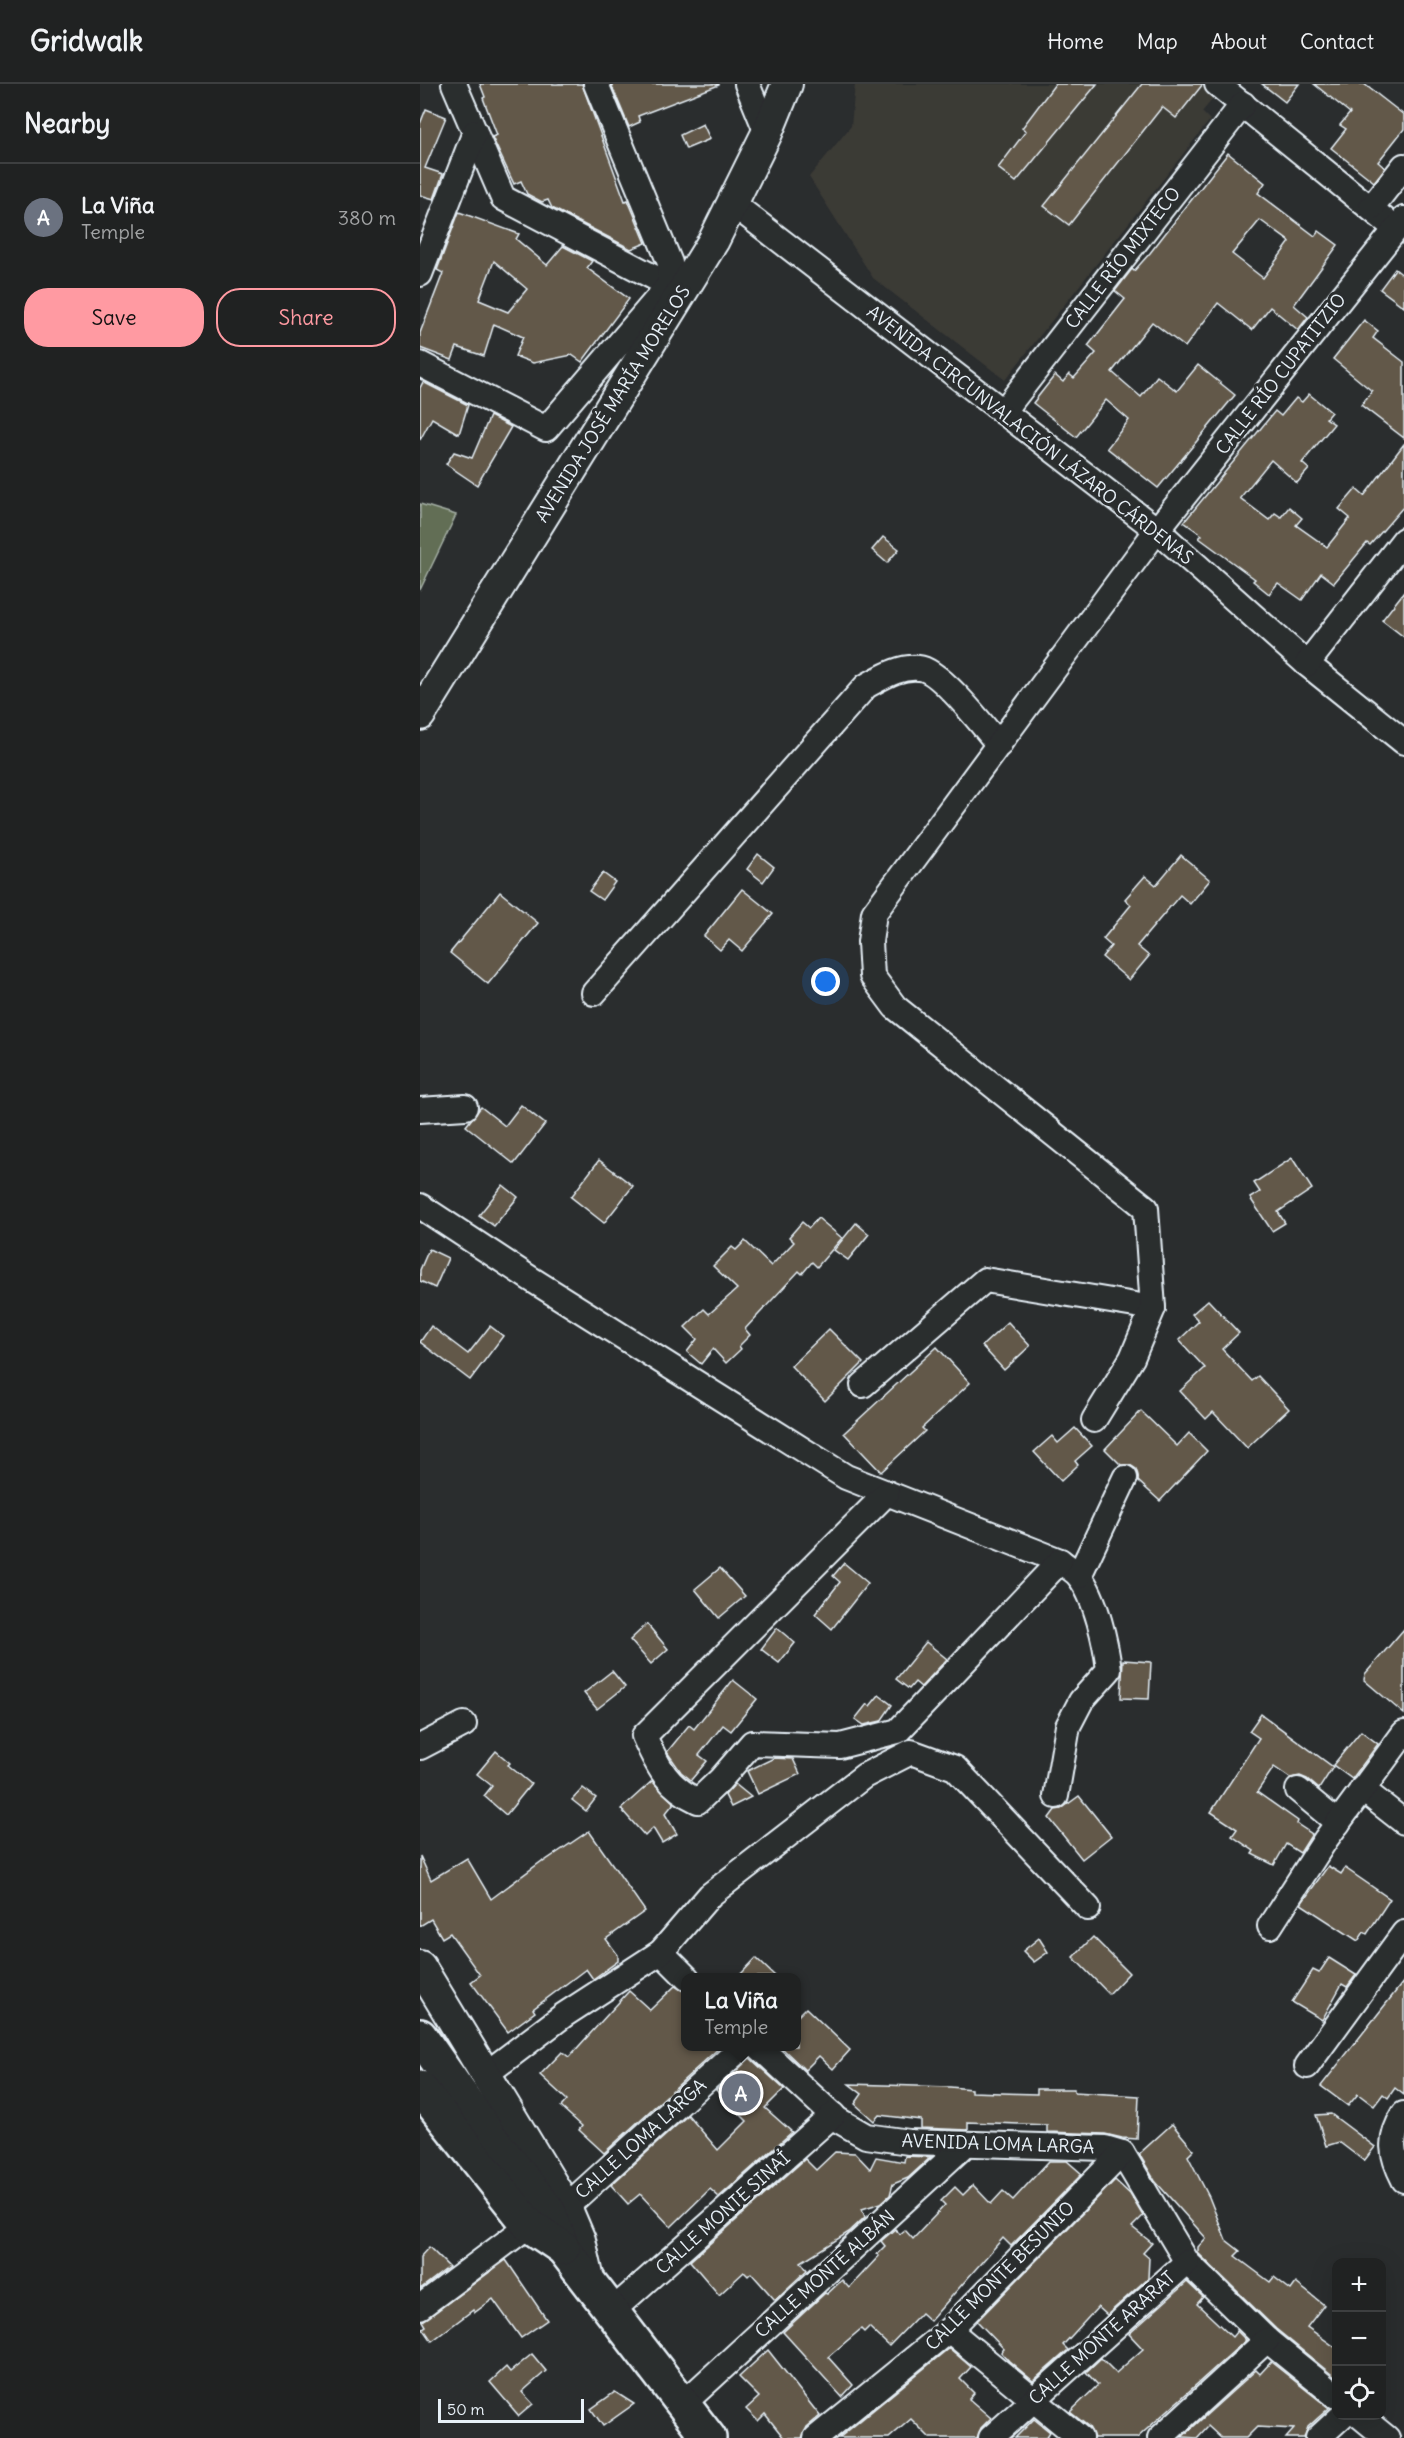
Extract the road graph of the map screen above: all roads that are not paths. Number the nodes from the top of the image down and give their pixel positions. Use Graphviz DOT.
graph roads {
  1 [pos="454,84"];
  2 [pos="596,84"];
  3 [pos="747,84"];
  4 [pos="787,84"];
  5 [pos="1217,84"];
  6 [pos="1243,104"];
  7 [pos="475,132"];
  8 [pos="767,133"];
  9 [pos="1404,166"];
  10 [pos="733,204"];
  11 [pos="1371,208"];
  12 [pos="1400,224"];
  13 [pos="420,274"];
  14 [pos="676,288"];
  15 [pos="420,364"];
  16 [pos="1003,412"];
  17 [pos="1157,530"];
  18 [pos="1404,540"];
  19 [pos="1307,664"];
  20 [pos="420,715"];
  21 [pos="1404,742"];
  22 [pos="999,745"];
  23 [pos="594,993"];
  24 [pos="465,1107"];
  25 [pos="420,1110"];
  26 [pos="420,1206"];
  27 [pos="1153,1308"];
  28 [pos="863,1384"];
  29 [pos="1094,1420"];
  30 [pos="1125,1478"];
  31 [pos="887,1493"];
  32 [pos="1069,1568"];
  33 [pos="464,1724"];
  34 [pos="1404,1733"];
  35 [pos="420,1747"];
  36 [pos="1362,1789"];
  37 [pos="1298,1790"];
  38 [pos="1056,1796"];
  39 [pos="1404,1822"];
  40 [pos="1338,1823"];
  41 [pos="1088,1908"];
  42 [pos="1269,1926"];
  43 [pos="1404,1934"];
  44 [pos="661,1952"];
  45 [pos="420,1966"];
  46 [pos="683,1973"];
  47 [pos="420,2036"];
  48 [pos="737,2051"];
  49 [pos="763,2051"];
  50 [pos="1308,2066"];
  51 [pos="486,2074"];
  52 [pos="420,2088"];
  53 [pos="1404,2114"];
  54 [pos="833,2115"];
  55 [pos="966,2144"];
  56 [pos="1122,2153"];
  57 [pos="1404,2180"];
  58 [pos="548,2214"];
  59 [pos="1187,2262"];
  60 [pos="590,2284"];
  61 [pos="420,2307"];
  62 [pos="612,2311"];
  63 [pos="950,2330"];
  64 [pos="1267,2340"];
  65 [pos="1332,2393"];
  66 [pos="1033,2400"];
  67 [pos="683,2404"];
  68 [pos="1337,2420"];
  69 [pos="1366,2420"];
  70 [pos="1384,2420"];
  71 [pos="1403,2437"];
  72 [pos="709,2438"];
  73 [pos="816,2438"];
  74 [pos="991,2438"];
  75 [pos="1080,2438"];
  76 [pos="1160,2438"];
  77 [pos="1318,2438"];
  78 [pos="1387,2438"];
  1 -- 7 [label="street"];
  2 -- 14 [label="street"];
  3 -- 8 [label="street"];
  4 -- 8 [label="main road, AVENIDA JOSÉ MARÍA MORELOS"];
  5 -- 6 [label="street"];
  6 -- 11 [label="street"];
  6 -- 16 [label="street, CALLE RÍO MIXTECO"];
  7 -- 13 [label="street"];
  7 -- 14 [label="street"];
  8 -- 10 [label="main road, AVENIDA JOSÉ MARÍA MORELOS"];
  9 -- 11 [label="street"];
  10 -- 14 [label="main road, AVENIDA JOSÉ MARÍA MORELOS"];
  10 -- 16 [label="street, AVENIDA CIRCUNVALACIÓN LÁZARO CÁRDENAS"];
  11 -- 12 [label="street"];
  12 -- 17 [label="street, CALLE RÍO CUPATITZIO"];
  14 -- 15 [label="street"];
  14 -- 20 [label="main road, AVENIDA JOSÉ MARÍA MORELOS"];
  16 -- 17 [label="street, AVENIDA CIRCUNVALACIÓN LÁZARO CÁRDENAS"];
  17 -- 19 [label="street, AVENIDA CIRCUNVALACIÓN LÁZARO CÁRDENAS"];
  17 -- 22 [label="street, CALLE RÍO CUPATITZIO"];
  18 -- 19 [label="street"];
  19 -- 21 [label="street, AVENIDA CIRCUNVALACIÓN LÁZARO CÁRDENAS"];
  22 -- 23 [label="street"];
  22 -- 27 [label="street, CALLE RÍO CUPATITZIO"];
  24 -- 25 [label="street"];
  26 -- 31 [label="street"];
  27 -- 28 [label="street"];
  27 -- 29 [label="street"];
  30 -- 32 [label="street"];
  31 -- 32 [label="street"];
  31 -- 32 [label="street"];
  32 -- 38 [label="street"];
  33 -- 35 [label="street"];
  34 -- 36 [label="street"];
  36 -- 39 [label="street"];
  36 -- 40 [label="street"];
  37 -- 40 [label="street"];
  40 -- 42 [label="street"];
  41 -- 44 [label="street"];
  43 -- 50 [label="street"];
  44 -- 46 [label="street"];
  44 -- 51 [label="street"];
  45 -- 51 [label="main road"];
  47 -- 58 [label="highway"];
  48 -- 58 [label="street, CALLE LOMA LARGA"];
  49 -- 54 [label="street, AVENIDA LOMA LARGA"];
  51 -- 58 [label="main road"];
  52 -- 58 [label="highway"];
  53 -- 57 [label="street"];
  54 -- 55 [label="street, AVENIDA LOMA LARGA"];
  54 -- 62 [label="street, CALLE MONTE SINAÍ"];
  55 -- 56 [label="street, AVENIDA LOMA LARGA"];
  55 -- 67 [label="street, CALLE MONTE ALBÁN"];
  56 -- 59 [label="street"];
  56 -- 63 [label="street, CALLE MONTE BESUNIO"];
  58 -- 60 [label="highway"];
  58 -- 60 [label="main road"];
  58 -- 61 [label="street, CALLE LOMA LARGA"];
  59 -- 64 [label="street"];
  59 -- 66 [label="street, CALLE MONTE ARARAT"];
  60 -- 62 [label="highway"];
  62 -- 67 [label="highway"];
  63 -- 66 [label="street"];
  63 -- 73 [label="street, CALLE MONTE BESUNIO"];
  64 -- 65 [label="street"];
  64 -- 76 [label="street"];
  66 -- 74 [label="street, CALLE MONTE ARARAT"];
  66 -- 75 [label="street"];
  67 -- 72 [label="highway"];
  68 -- 77 [label="street"];
  69 -- 78 [label="street"];
  70 -- 71 [label="street"];
}
